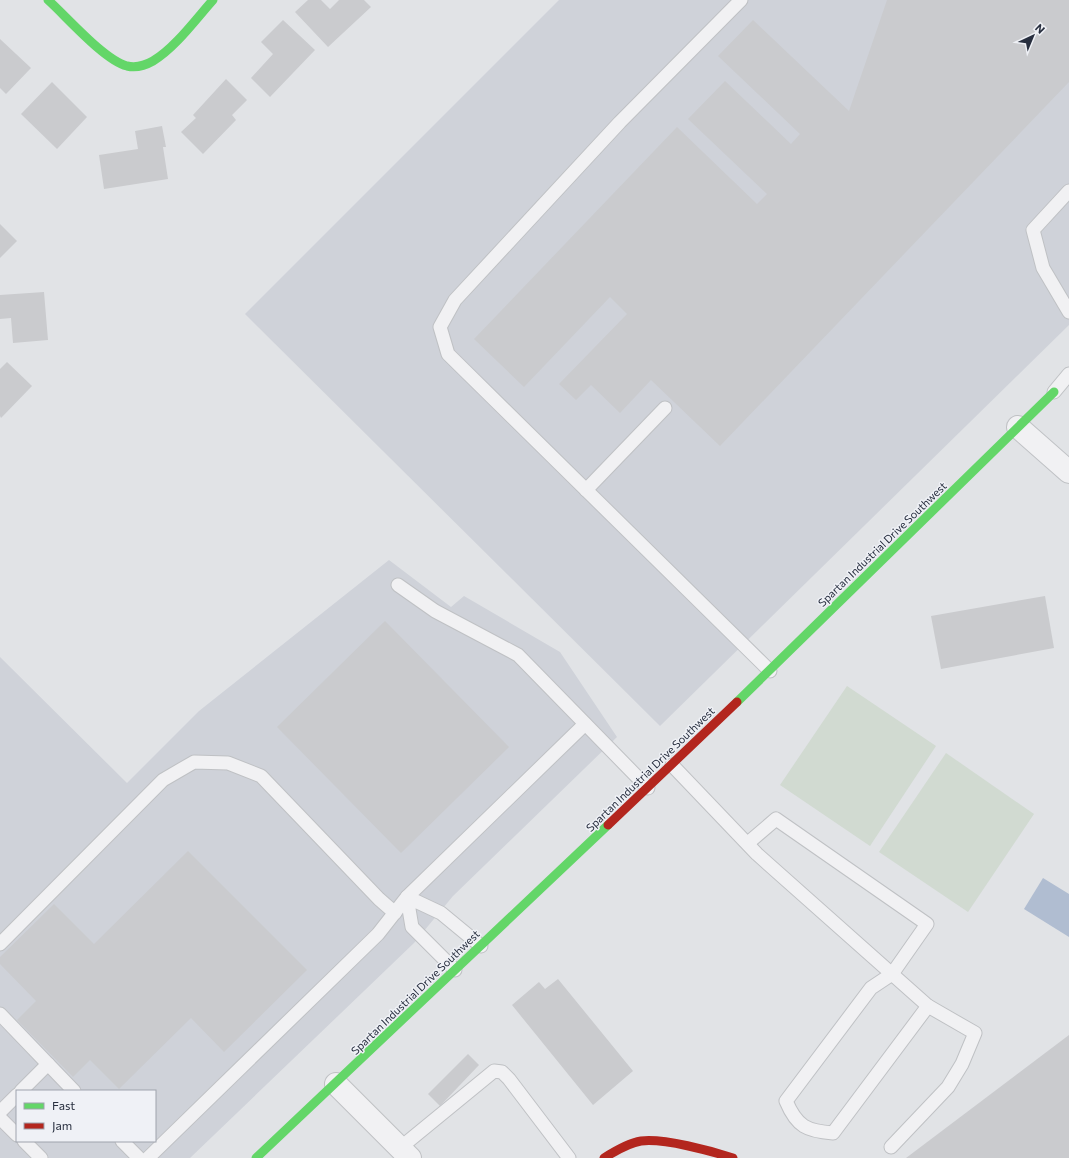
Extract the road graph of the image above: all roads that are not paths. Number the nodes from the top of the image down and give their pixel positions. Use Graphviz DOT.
graph roads {
  1 [pos="48,0"];
  2 [pos="213,0"];
  3 [pos="741,0"];
  4 [pos="1069,191"];
  5 [pos="1069,312"];
  6 [pos="1069,374"];
  7 [pos="1054,392"];
  8 [pos="665,408"];
  9 [pos="1018,427"];
  10 [pos="1069,472"];
  11 [pos="586,490"];
  12 [pos="398,585"];
  13 [pos="770,671"];
  14 [pos="585,724"];
  15 [pos="672,765"];
  16 [pos="648,788"];
  17 [pos="748,843"];
  18 [pos="407,897"];
  19 [pos="395,913"];
  20 [pos="0,944"];
  21 [pos="481,946"];
  22 [pos="455,970"];
  23 [pos="892,974"];
  24 [pos="928,1006"];
  25 [pos="0,1014"];
  26 [pos="48,1064"];
  27 [pos="336,1084"];
  28 [pos="22,1090"];
  29 [pos="73,1090"];
  30 [pos="16,1096"];
  31 [pos="0,1112"];
  32 [pos="0,1118"];
  33 [pos="16,1134"];
  34 [pos="25,1142"];
  35 [pos="123,1142"];
  36 [pos="892,1147"];
  37 [pos="406,1155"];
  38 [pos="41,1158"];
  39 [pos="139,1158"];
  40 [pos="148,1158"];
  41 [pos="256,1158"];
  42 [pos="569,1158"];
  43 [pos="604,1158"];
  44 [pos="733,1158"];
  1 -- 2 [label="street"];
  3 -- 11 [label="lane"];
  4 -- 5 [label="lane"];
  6 -- 7 [label="lane"];
  7 -- 9 [label="street, Spartan Industrial Drive Southwest"];
  8 -- 11 [label="lane"];
  9 -- 10 [label="street"];
  9 -- 13 [label="street, Spartan Industrial Drive Southwest"];
  11 -- 13 [label="lane"];
  12 -- 14 [label="lane"];
  13 -- 15 [label="street, Spartan Industrial Drive Southwest"];
  14 -- 16 [label="lane"];
  14 -- 18 [label="lane"];
  15 -- 16 [label="street, Spartan Industrial Drive Southwest"];
  15 -- 17 [label="lane"];
  16 -- 21 [label="street, Spartan Industrial Drive Southwest"];
  17 -- 23 [label="lane"];
  17 -- 23 [label="lane"];
  18 -- 19 [label="lane"];
  18 -- 21 [label="lane"];
  18 -- 22 [label="lane"];
  19 -- 20 [label="lane"];
  19 -- 40 [label="lane"];
  21 -- 22 [label="street, Spartan Industrial Drive Southwest"];
  22 -- 27 [label="street, Spartan Industrial Drive Southwest"];
  23 -- 24 [label="lane"];
  23 -- 24 [label="lane"];
  24 -- 36 [label="lane"];
  25 -- 26 [label="lane"];
  26 -- 28 [label="lane"];
  26 -- 29 [label="lane"];
  27 -- 37 [label="street"];
  27 -- 41 [label="street, Spartan Industrial Drive Southwest"];
  30 -- 31 [label="lane"];
  32 -- 33 [label="lane"];
  34 -- 38 [label="lane"];
  35 -- 39 [label="lane"];
  37 -- 42 [label="lane"];
  43 -- 44 [label="street"];
}
